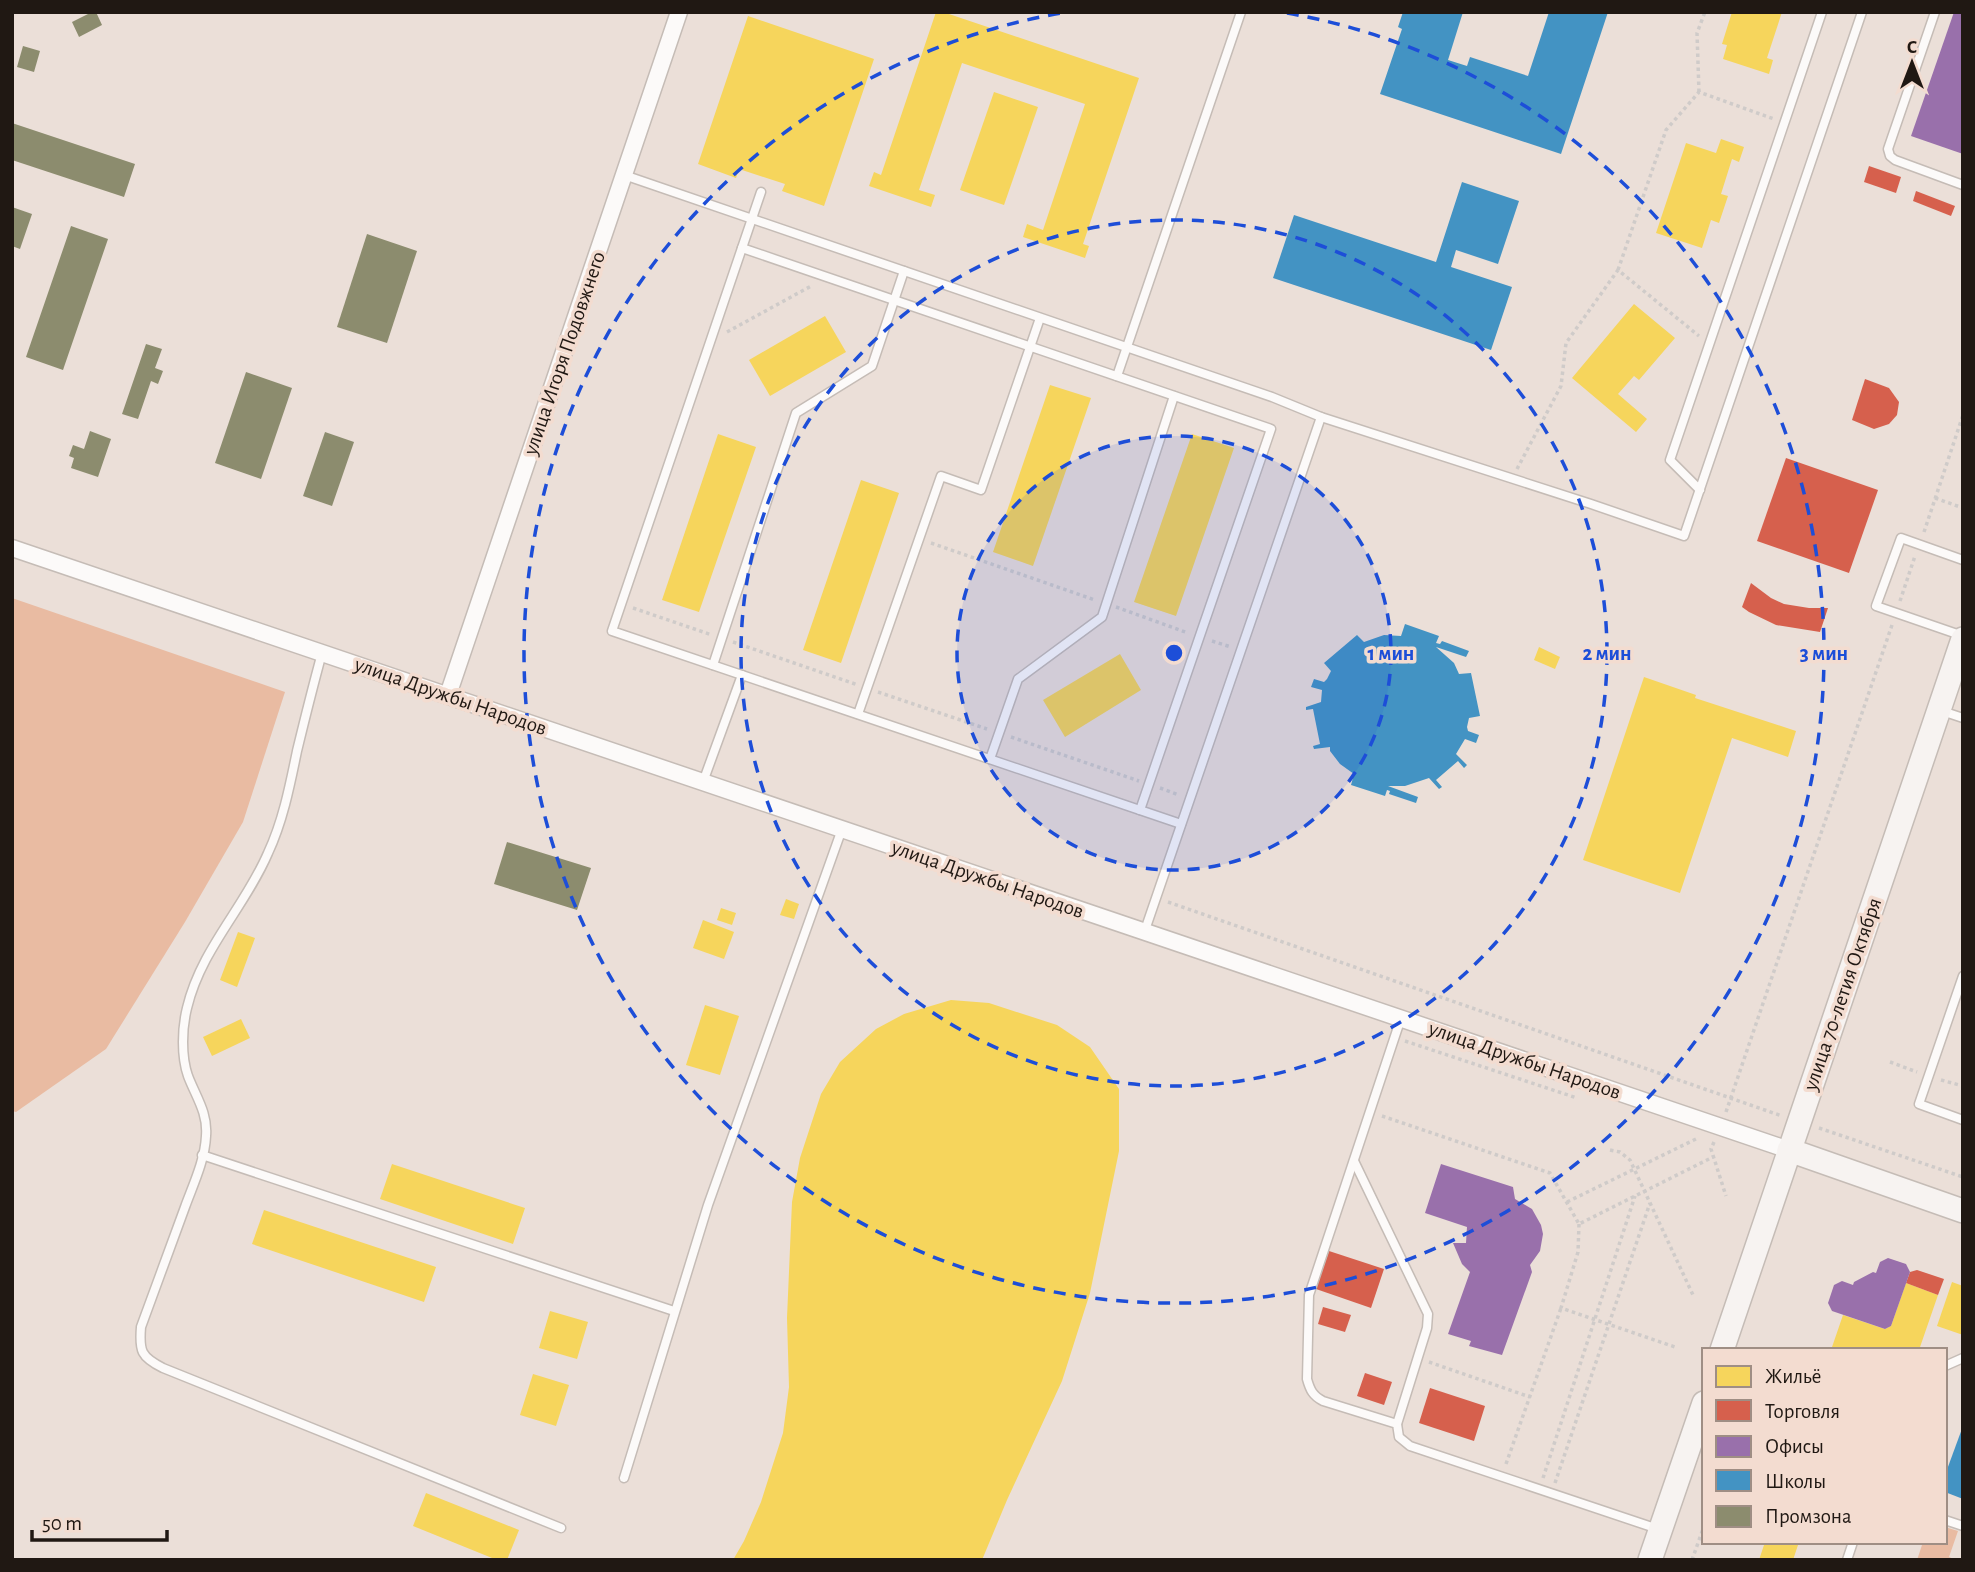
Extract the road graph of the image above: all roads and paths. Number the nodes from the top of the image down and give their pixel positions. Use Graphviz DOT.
graph roads {
  1 [pos="679,12"];
  2 [pos="1241,12"];
  3 [pos="1705,12"];
  4 [pos="1822,12"];
  5 [pos="1862,12"];
  6 [pos="1935,12"];
  7 [pos="1699,92"];
  8 [pos="1785,123"];
  9 [pos="624,175"];
  10 [pos="1963,185"];
  11 [pos="761,192"];
  12 [pos="752,218"];
  13 [pos="742,248"];
  14 [pos="1618,270"];
  15 [pos="904,271"];
  16 [pos="827,277"];
  17 [pos="894,300"];
  18 [pos="1040,318"];
  19 [pos="710,342"];
  20 [pos="1709,344"];
  21 [pos="1030,347"];
  22 [pos="1127,347"];
  23 [pos="1117,376"];
  24 [pos="1174,396"];
  25 [pos="1963,415"];
  26 [pos="1321,417"];
  27 [pos="1513,478"];
  28 [pos="1700,490"];
  29 [pos="1935,498"];
  30 [pos="1963,508"];
  31 [pos="919,539"];
  32 [pos="1919,545"];
  33 [pos="12,548"];
  34 [pos="1963,560"];
  35 [pos="621,603"];
  36 [pos="1106,604"];
  37 [pos="1896,613"];
  38 [pos="1200,637"];
  39 [pos="1963,637"];
  40 [pos="722,638"];
  41 [pos="1241,650"];
  42 [pos="322,653"];
  43 [pos="713,665"];
  44 [pos="742,675"];
  45 [pos="867,688"];
  46 [pos="448,695"];
  47 [pos="1939,710"];
  48 [pos="858,715"];
  49 [pos="1963,718"];
  50 [pos="999,733"];
  51 [pos="990,759"];
  52 [pos="703,782"];
  53 [pos="1149,785"];
  54 [pos="1190,799"];
  55 [pos="1140,810"];
  56 [pos="1181,824"];
  57 [pos="842,830"];
  58 [pos="1156,898"];
  59 [pos="1144,933"];
  60 [pos="1963,976"];
  61 [pos="1401,1018"];
  62 [pos="1395,1038"];
  63 [pos="1577,1098"];
  64 [pos="1731,1098"];
  65 [pos="1370,1112"];
  66 [pos="1963,1120"];
  67 [pos="1799,1122"];
  68 [pos="1720,1127"];
  69 [pos="1711,1149"];
  70 [pos="1610,1150"];
  71 [pos="1789,1150"];
  72 [pos="202,1155"];
  73 [pos="1713,1157"];
  74 [pos="1354,1161"];
  75 [pos="1634,1169"];
  76 [pos="1963,1177"];
  77 [pos="1645,1191"];
  78 [pos="1635,1196"];
  79 [pos="1726,1196"];
  80 [pos="1567,1202"];
  81 [pos="1650,1203"];
  82 [pos="1963,1211"];
  83 [pos="1579,1224"];
  84 [pos="1693,1295"];
  85 [pos="1561,1308"];
  86 [pos="674,1311"];
  87 [pos="1595,1320"];
  88 [pos="1609,1324"];
  89 [pos="1675,1347"];
  90 [pos="1723,1348"];
  91 [pos="1417,1358"];
  92 [pos="1963,1358"];
  93 [pos="1947,1365"];
  94 [pos="1530,1396"];
  95 [pos="1702,1409"];
  96 [pos="1397,1424"];
  97 [pos="1502,1477"];
  98 [pos="624,1478"];
  99 [pos="1539,1490"];
  100 [pos="1551,1494"];
  101 [pos="561,1528"];
  102 [pos="1660,1530"];
  103 [pos="1702,1532"];
  104 [pos="1650,1560"];
  105 [pos="1692,1560"];
  1 -- 9 [label="street, улица Игоря Подовжнего"];
  2 -- 22 [label="lane"];
  3 -- 7 [label="path"];
  4 -- 8 [label="lane"];
  5 -- 28 [label="lane"];
  6 -- 10 [label="lane"];
  7 -- 8 [label="path"];
  7 -- 14 [label="path"];
  8 -- 20 [label="lane"];
  9 -- 12 [label="lane"];
  9 -- 46 [label="street, улица Игоря Подовжнего"];
  11 -- 12 [label="lane"];
  12 -- 13 [label="lane"];
  12 -- 15 [label="lane"];
  13 -- 16 [label="lane"];
  13 -- 19 [label="lane"];
  14 -- 20 [label="path"];
  14 -- 27 [label="path"];
  15 -- 17 [label="lane"];
  15 -- 18 [label="lane"];
  16 -- 17 [label="lane"];
  16 -- 19 [label="path"];
  17 -- 21 [label="lane"];
  17 -- 40 [label="lane"];
  18 -- 21 [label="lane"];
  18 -- 22 [label="lane"];
  19 -- 35 [label="lane"];
  20 -- 28 [label="lane"];
  21 -- 23 [label="lane"];
  21 -- 31 [label="lane"];
  22 -- 23 [label="lane"];
  22 -- 26 [label="lane"];
  23 -- 24 [label="lane"];
  24 -- 36 [label="lane"];
  24 -- 38 [label="lane"];
  25 -- 29 [label="path"];
  26 -- 27 [label="lane"];
  26 -- 41 [label="lane"];
  27 -- 28 [label="lane"];
  29 -- 30 [label="path"];
  29 -- 32 [label="path"];
  31 -- 36 [label="path"];
  31 -- 45 [label="lane"];
  32 -- 34 [label="lane"];
  32 -- 37 [label="path"];
  32 -- 37 [label="lane"];
  33 -- 42 [label="street, улица Дружбы Народов"];
  35 -- 40 [label="path"];
  35 -- 43 [label="lane"];
  36 -- 38 [label="path"];
  36 -- 50 [label="lane"];
  37 -- 39 [label="lane"];
  37 -- 64 [label="path"];
  38 -- 41 [label="path"];
  38 -- 53 [label="lane"];
  39 -- 47 [label="main road, улица 70-летия Октября"];
  40 -- 43 [label="lane"];
  40 -- 45 [label="path"];
  41 -- 54 [label="lane"];
  42 -- 46 [label="street, улица Дружбы Народов"];
  42 -- 72 [label="lane"];
  43 -- 44 [label="lane"];
  44 -- 48 [label="lane"];
  44 -- 52 [label="lane"];
  45 -- 48 [label="lane"];
  45 -- 50 [label="path"];
  46 -- 52 [label="street, улица Дружбы Народов"];
  47 -- 49 [label="lane"];
  47 -- 67 [label="main road, улица 70-летия Октября"];
  48 -- 51 [label="lane"];
  50 -- 51 [label="lane"];
  50 -- 53 [label="path"];
  51 -- 55 [label="lane"];
  52 -- 57 [label="street, улица Дружбы Народов"];
  53 -- 54 [label="path"];
  53 -- 55 [label="lane"];
  54 -- 56 [label="lane"];
  55 -- 56 [label="lane"];
  56 -- 58 [label="lane"];
  57 -- 59 [label="street, улица Дружбы Народов"];
  57 -- 86 [label="lane"];
  58 -- 59 [label="lane"];
  58 -- 64 [label="path"];
  59 -- 61 [label="street, улица Дружбы Народов"];
  60 -- 66 [label="lane"];
  61 -- 62 [label="lane"];
  61 -- 68 [label="street, улица Дружбы Народов"];
  62 -- 63 [label="path"];
  62 -- 65 [label="lane"];
  64 -- 67 [label="path"];
  64 -- 68 [label="path"];
  65 -- 74 [label="lane"];
  65 -- 80 [label="path"];
  67 -- 71 [label="main road, улица 70-летия Октября"];
  67 -- 76 [label="path"];
  68 -- 69 [label="path"];
  68 -- 71 [label="street, улица Дружбы Народов"];
  69 -- 73 [label="path"];
  69 -- 75 [label="path"];
  70 -- 75 [label="path"];
  71 -- 82 [label="main road, улица Дружбы Народов"];
  71 -- 90 [label="main road, улица 70-летия Октября"];
  72 -- 86 [label="lane"];
  72 -- 101 [label="lane"];
  73 -- 77 [label="path"];
  73 -- 79 [label="path"];
  74 -- 91 [label="lane"];
  74 -- 96 [label="lane"];
  75 -- 77 [label="path"];
  75 -- 80 [label="path"];
  77 -- 78 [label="path"];
  77 -- 81 [label="path"];
  78 -- 83 [label="path"];
  78 -- 87 [label="path"];
  80 -- 83 [label="path"];
  81 -- 84 [label="path"];
  81 -- 88 [label="path"];
  83 -- 85 [label="path"];
  85 -- 87 [label="path"];
  85 -- 94 [label="path"];
  86 -- 98 [label="lane"];
  87 -- 88 [label="path"];
  87 -- 99 [label="path"];
  88 -- 89 [label="path"];
  88 -- 100 [label="path"];
  91 -- 94 [label="path"];
  91 -- 96 [label="lane"];
  92 -- 93 [label="lane"];
  94 -- 97 [label="path"];
  95 -- 102 [label="main road"];
  96 -- 97 [label="lane"];
  97 -- 99 [label="lane"];
  99 -- 100 [label="lane"];
  100 -- 102 [label="lane"];
  102 -- 104 [label="main road"];
  103 -- 105 [label="path"];
}
